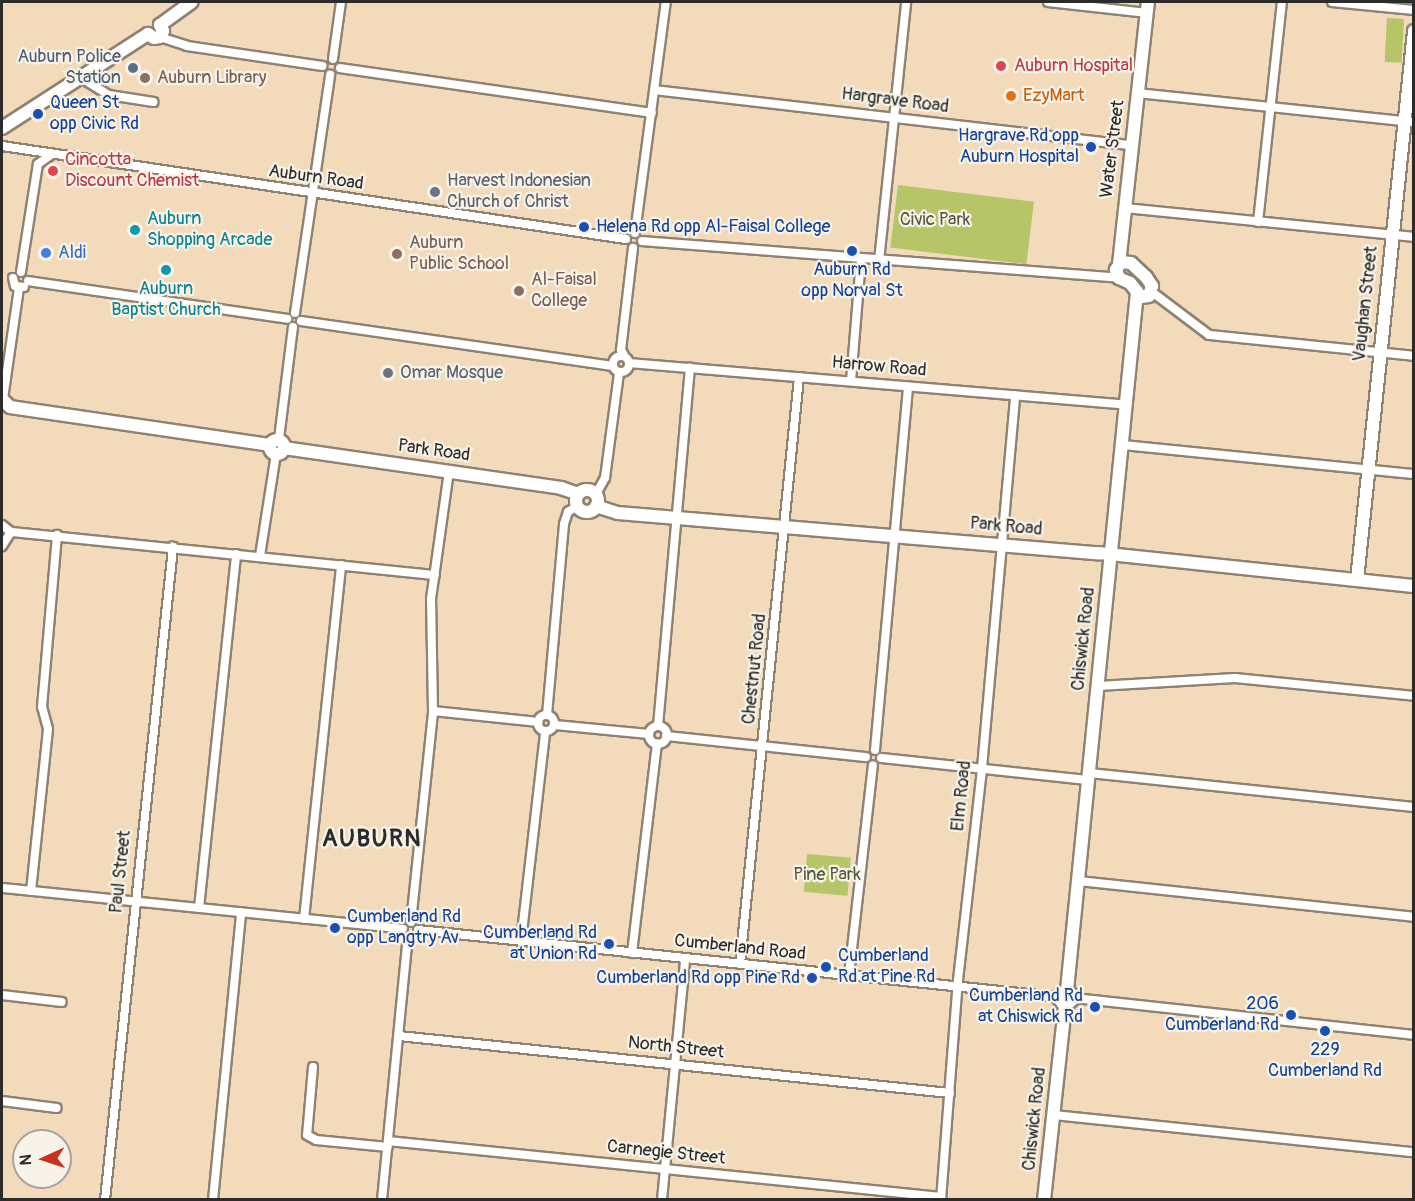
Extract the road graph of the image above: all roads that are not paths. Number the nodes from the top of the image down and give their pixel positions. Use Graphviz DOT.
graph roads {
  1 [pos="192,2"];
  2 [pos="341,2"];
  3 [pos="666,2"];
  4 [pos="906,2"];
  5 [pos="1048,2"];
  6 [pos="1282,2"];
  7 [pos="1332,2"];
  8 [pos="1147,7"];
  9 [pos="1413,10"];
  10 [pos="1413,31"];
  11 [pos="156,32"];
  12 [pos="333,59"];
  13 [pos="323,66"];
  14 [pos="340,68"];
  15 [pos="330,75"];
  16 [pos="80,77"];
  17 [pos="654,90"];
  18 [pos="1137,93"];
  19 [pos="153,102"];
  20 [pos="1270,107"];
  21 [pos="652,113"];
  22 [pos="895,118"];
  23 [pos="1408,121"];
  24 [pos="2,128"];
  25 [pos="1131,145"];
  26 [pos="2,146"];
  27 [pos="51,155"];
  28 [pos="313,194"];
  29 [pos="1124,208"];
  30 [pos="1258,222"];
  31 [pos="635,233"];
  32 [pos="1391,235"];
  33 [pos="1413,237"];
  34 [pos="626,239"];
  35 [pos="642,241"];
  36 [pos="633,248"];
  37 [pos="861,259"];
  38 [pos="879,261"];
  39 [pos="1119,264"];
  40 [pos="21,272"];
  41 [pos="2,277"];
  42 [pos="13,278"];
  43 [pos="1119,278"];
  44 [pos="28,281"];
  45 [pos="19,288"];
  46 [pos="1137,292"];
  47 [pos="1152,292"];
  48 [pos="296,313"];
  49 [pos="287,319"];
  50 [pos="302,321"];
  51 [pos="293,327"];
  52 [pos="1379,352"];
  53 [pos="1413,356"];
  54 [pos="627,359"];
  55 [pos="690,368"];
  56 [pos="616,369"];
  57 [pos="799,377"];
  58 [pos="851,381"];
  59 [pos="908,386"];
  60 [pos="1015,395"];
  61 [pos="4,405"];
  62 [pos="1126,405"];
  63 [pos="1122,445"];
  64 [pos="277,447"];
  65 [pos="1367,469"];
  66 [pos="449,471"];
  67 [pos="1413,474"];
  68 [pos="578,500"];
  69 [pos="596,500"];
  70 [pos="678,517"];
  71 [pos="2,525"];
  72 [pos="786,525"];
  73 [pos="57,535"];
  74 [pos="894,535"];
  75 [pos="4,538"];
  76 [pos="1003,545"];
  77 [pos="173,548"];
  78 [pos="236,554"];
  79 [pos="1111,554"];
  80 [pos="260,556"];
  81 [pos="341,565"];
  82 [pos="435,575"];
  83 [pos="1357,580"];
  84 [pos="1413,586"];
  85 [pos="1098,686"];
  86 [pos="1413,696"];
  87 [pos="433,711"];
  88 [pos="547,715"];
  89 [pos="538,722"];
  90 [pos="555,725"];
  91 [pos="658,726"];
  92 [pos="545,732"];
  93 [pos="649,734"];
  94 [pos="666,736"];
  95 [pos="657,744"];
  96 [pos="764,746"];
  97 [pos="875,750"];
  98 [pos="866,756"];
  99 [pos="882,758"];
  100 [pos="873,765"];
  101 [pos="982,768"];
  102 [pos="1089,776"];
  103 [pos="1413,807"];
  104 [pos="1078,881"];
  105 [pos="2,888"];
  106 [pos="31,891"];
  107 [pos="135,902"];
  108 [pos="199,908"];
  109 [pos="241,912"];
  110 [pos="1413,917"];
  111 [pos="304,919"];
  112 [pos="411,922"];
  113 [pos="418,930"];
  114 [pos="405,933"];
  115 [pos="521,941"];
  116 [pos="632,953"];
  117 [pos="685,959"];
  118 [pos="740,964"];
  119 [pos="849,975"];
  120 [pos="958,987"];
  121 [pos="2,995"];
  122 [pos="1066,998"];
  123 [pos="62,1002"];
  124 [pos="1413,1035"];
  125 [pos="399,1036"];
  126 [pos="674,1064"];
  127 [pos="313,1067"];
  128 [pos="950,1093"];
  129 [pos="2,1101"];
  130 [pos="57,1108"];
  131 [pos="1053,1115"];
  132 [pos="388,1144"];
  133 [pos="1413,1152"];
  134 [pos="665,1169"];
  135 [pos="941,1198"];
  136 [pos="105,1200"];
  137 [pos="213,1200"];
  138 [pos="382,1200"];
  139 [pos="662,1200"];
  140 [pos="1044,1200"];
  1 -- 11 [label="street"];
  2 -- 12 [label="street"];
  3 -- 17 [label="street"];
  4 -- 22 [label="street"];
  5 -- 8 [label="street"];
  6 -- 20 [label="street"];
  7 -- 9 [label="street"];
  8 -- 18 [label="street, Water Street"];
  10 -- 23 [label="street, Vaughan Street"];
  11 -- 13 [label="street"];
  11 -- 16 [label="street"];
  12 -- 13 [label="street"];
  12 -- 14 [label="street"];
  13 -- 15 [label="street"];
  14 -- 15 [label="street"];
  14 -- 21 [label="street"];
  15 -- 28 [label="street"];
  16 -- 19 [label="street"];
  16 -- 24 [label="street"];
  17 -- 21 [label="street"];
  17 -- 22 [label="street, Hargrave Road"];
  18 -- 20 [label="street"];
  18 -- 25 [label="street, Water Street"];
  20 -- 23 [label="street"];
  20 -- 30 [label="street"];
  21 -- 31 [label="street"];
  22 -- 25 [label="street, Hargrave Road"];
  22 -- 38 [label="street"];
  23 -- 32 [label="street, Vaughan Street"];
  25 -- 29 [label="street, Water Street"];
  26 -- 27 [label="street, Auburn Road"];
  27 -- 28 [label="street, Auburn Road"];
  27 -- 40 [label="street"];
  28 -- 34 [label="street, Auburn Road"];
  28 -- 48 [label="street"];
  29 -- 30 [label="street"];
  29 -- 39 [label="street, Water Street"];
  30 -- 32 [label="street"];
  31 -- 34 [label="street"];
  31 -- 35 [label="street"];
  32 -- 33 [label="street"];
  32 -- 52 [label="street, Vaughan Street"];
  34 -- 36 [label="street"];
  35 -- 36 [label="street"];
  35 -- 37 [label="street"];
  36 -- 54 [label="street"];
  37 -- 38 [label="street"];
  37 -- 58 [label="street"];
  38 -- 43 [label="street"];
  39 -- 43 [label="street, Water Street"];
  39 -- 47 [label="street"];
  40 -- 42 [label="street"];
  40 -- 44 [label="street"];
  41 -- 42 [label="street"];
  42 -- 45 [label="street"];
  43 -- 46 [label="street"];
  44 -- 45 [label="street"];
  44 -- 49 [label="street"];
  45 -- 61 [label="street"];
  46 -- 47 [label="street"];
  46 -- 62 [label="street, Chiswick Road"];
  47 -- 52 [label="street"];
  48 -- 49 [label="street"];
  48 -- 50 [label="street"];
  49 -- 51 [label="street"];
  50 -- 51 [label="street"];
  50 -- 56 [label="street"];
  51 -- 64 [label="street"];
  52 -- 53 [label="street"];
  52 -- 65 [label="street, Vaughan Street"];
  54 -- 55 [label="street, Harrow Road"];
  54 -- 56 [label="street"];
  55 -- 57 [label="street, Harrow Road"];
  55 -- 70 [label="street"];
  56 -- 69 [label="street"];
  57 -- 58 [label="street, Harrow Road"];
  57 -- 72 [label="street, Chestnut Road"];
  58 -- 59 [label="street, Harrow Road"];
  59 -- 60 [label="street, Harrow Road"];
  59 -- 74 [label="street"];
  60 -- 62 [label="street, Harrow Road"];
  60 -- 76 [label="street, Elm Road"];
  61 -- 64 [label="street, Park Road"];
  62 -- 63 [label="street, Chiswick Road"];
  63 -- 65 [label="street"];
  63 -- 79 [label="street, Chiswick Road"];
  64 -- 66 [label="street, Park Road"];
  64 -- 80 [label="street"];
  65 -- 67 [label="street"];
  65 -- 83 [label="street, Vaughan Street"];
  66 -- 68 [label="street, Park Road"];
  66 -- 82 [label="street"];
  68 -- 69 [label="street"];
  68 -- 69 [label="street"];
  68 -- 88 [label="street"];
  69 -- 70 [label="street, Park Road"];
  70 -- 72 [label="street, Park Road"];
  70 -- 91 [label="street"];
  71 -- 75 [label="street"];
  72 -- 74 [label="street, Park Road"];
  72 -- 96 [label="street, Chestnut Road"];
  73 -- 75 [label="street"];
  73 -- 77 [label="street"];
  73 -- 106 [label="street"];
  74 -- 76 [label="street, Park Road"];
  74 -- 97 [label="street"];
  76 -- 79 [label="street, Park Road"];
  76 -- 101 [label="street, Elm Road"];
  77 -- 78 [label="street"];
  77 -- 107 [label="street, Paul Street"];
  78 -- 80 [label="street"];
  78 -- 108 [label="street"];
  79 -- 83 [label="street, Park Road"];
  79 -- 85 [label="street, Chiswick Road"];
  80 -- 81 [label="street"];
  81 -- 82 [label="street"];
  81 -- 111 [label="street"];
  82 -- 87 [label="street"];
  83 -- 84 [label="street, Park Road"];
  85 -- 86 [label="street"];
  85 -- 102 [label="street, Chiswick Road"];
  87 -- 89 [label="street"];
  87 -- 112 [label="street"];
  88 -- 89 [label="street"];
  88 -- 90 [label="street"];
  89 -- 92 [label="street"];
  90 -- 92 [label="street"];
  90 -- 93 [label="street"];
  91 -- 93 [label="street"];
  91 -- 94 [label="street"];
  92 -- 115 [label="street"];
  93 -- 95 [label="street"];
  94 -- 95 [label="street"];
  94 -- 96 [label="street"];
  95 -- 116 [label="street"];
  96 -- 98 [label="street"];
  96 -- 118 [label="street, Chestnut Road"];
  97 -- 98 [label="street"];
  97 -- 99 [label="street"];
  98 -- 100 [label="street"];
  99 -- 100 [label="street"];
  99 -- 101 [label="street"];
  100 -- 119 [label="street"];
  101 -- 102 [label="street"];
  101 -- 120 [label="street, Elm Road"];
  102 -- 103 [label="street"];
  102 -- 104 [label="street, Chiswick Road"];
  104 -- 110 [label="street"];
  104 -- 122 [label="street, Chiswick Road"];
  105 -- 106 [label="street"];
  106 -- 107 [label="street"];
  107 -- 108 [label="street"];
  107 -- 136 [label="street, Paul Street"];
  108 -- 109 [label="street"];
  109 -- 111 [label="street"];
  109 -- 137 [label="street"];
  111 -- 114 [label="street"];
  112 -- 113 [label="street"];
  112 -- 114 [label="street"];
  113 -- 114 [label="street"];
  113 -- 115 [label="street, Cumberland Road"];
  114 -- 125 [label="street"];
  115 -- 116 [label="street, Cumberland Road"];
  116 -- 117 [label="street, Cumberland Road"];
  117 -- 118 [label="street, Cumberland Road"];
  117 -- 126 [label="street"];
  118 -- 119 [label="street, Cumberland Road"];
  119 -- 120 [label="street, Cumberland Road"];
  120 -- 122 [label="street, Cumberland Road"];
  120 -- 128 [label="street, Elm Road"];
  121 -- 123 [label="street"];
  122 -- 124 [label="street, Cumberland Road"];
  122 -- 131 [label="street, Chiswick Road"];
  125 -- 126 [label="street, North Street"];
  125 -- 132 [label="street"];
  126 -- 128 [label="street, North Street"];
  126 -- 134 [label="street"];
  127 -- 132 [label="street, Carnegie Street"];
  128 -- 135 [label="street, Elm Road"];
  129 -- 130 [label="street"];
  131 -- 133 [label="street"];
  131 -- 140 [label="street, Chiswick Road"];
  132 -- 134 [label="street, Carnegie Street"];
  132 -- 138 [label="street"];
  134 -- 135 [label="street, Carnegie Street"];
  134 -- 139 [label="street"];
}
